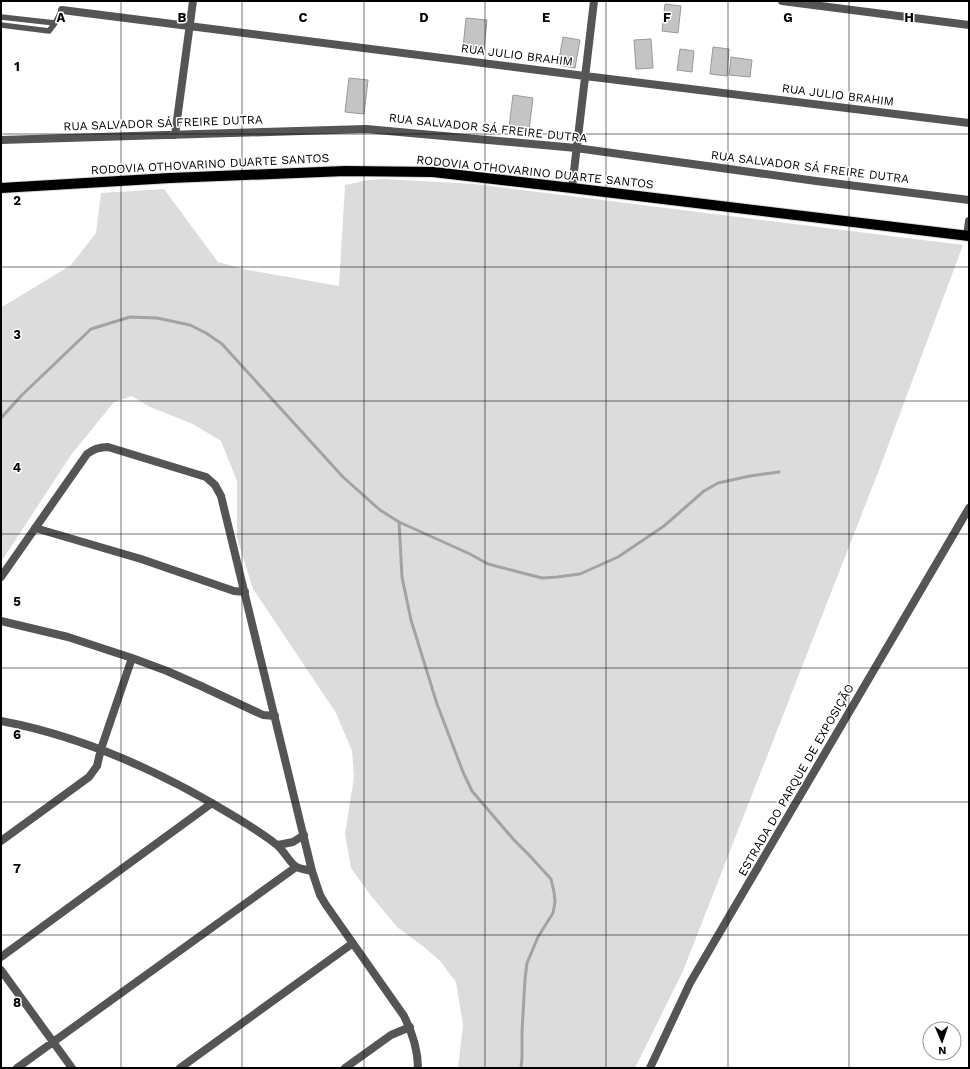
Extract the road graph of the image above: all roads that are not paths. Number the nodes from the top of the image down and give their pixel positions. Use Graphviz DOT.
graph roads {
  1 [pos="193,1"];
  2 [pos="594,1"];
  3 [pos="782,1"];
  4 [pos="62,10"];
  5 [pos="1,17"];
  6 [pos="55,23"];
  7 [pos="1,25"];
  8 [pos="969,25"];
  9 [pos="190,26"];
  10 [pos="584,76"];
  11 [pos="969,123"];
  12 [pos="175,135"];
  13 [pos="1,140"];
  14 [pos="576,148"];
  15 [pos="1,188"];
  16 [pos="572,188"];
  17 [pos="969,200"];
  18 [pos="969,220"];
  19 [pos="968,236"];
  20 [pos="969,508"];
  21 [pos="35,528"];
  22 [pos="1,577"];
  23 [pos="245,592"];
  24 [pos="1,621"];
  25 [pos="132,658"];
  26 [pos="275,716"];
  27 [pos="1,720"];
  28 [pos="101,749"];
  29 [pos="212,803"];
  30 [pos="304,834"];
  31 [pos="1,841"];
  32 [pos="278,845"];
  33 [pos="296,867"];
  34 [pos="312,871"];
  35 [pos="353,943"];
  36 [pos="1,957"];
  37 [pos="1,970"];
  38 [pos="410,1027"];
  39 [pos="53,1042"];
  40 [pos="17,1068"];
  41 [pos="72,1068"];
  42 [pos="180,1068"];
  43 [pos="345,1068"];
  44 [pos="418,1068"];
  45 [pos="650,1068"];
  1 -- 9 [label="street"];
  2 -- 10 [label="street"];
  3 -- 8 [label="street"];
  4 -- 6 [label="lane"];
  4 -- 9 [label="street, RUA JULIO BRAHIM"];
  5 -- 6 [label="lane"];
  6 -- 7 [label="lane"];
  9 -- 10 [label="street, RUA JULIO BRAHIM"];
  9 -- 12 [label="street"];
  10 -- 11 [label="street, RUA JULIO BRAHIM"];
  10 -- 14 [label="street"];
  12 -- 13 [label="street, RUA SALVADOR SÁ FREIRE DUTRA"];
  12 -- 14 [label="street, RUA SALVADOR SÁ FREIRE DUTRA"];
  14 -- 16 [label="street"];
  14 -- 17 [label="street, RUA SALVADOR SÁ FREIRE DUTRA"];
  15 -- 16 [label="main road, RODOVIA OTHOVARINO DUARTE SANTOS"];
  16 -- 19 [label="main road, RODOVIA OTHOVARINO DUARTE SANTOS"];
  18 -- 19 [label="street"];
  20 -- 45 [label="street, ESTRADA DO PARQUE DE EXPOSIÇÃO"];
  21 -- 22 [label="street"];
  21 -- 23 [label="street"];
  21 -- 23 [label="street"];
  23 -- 26 [label="street"];
  24 -- 25 [label="street"];
  25 -- 26 [label="street"];
  25 -- 28 [label="street"];
  26 -- 30 [label="street"];
  27 -- 28 [label="street"];
  28 -- 29 [label="street"];
  28 -- 31 [label="street"];
  29 -- 32 [label="street"];
  29 -- 36 [label="street"];
  30 -- 32 [label="street"];
  30 -- 34 [label="street"];
  32 -- 33 [label="street"];
  33 -- 34 [label="street"];
  33 -- 39 [label="street"];
  34 -- 35 [label="street"];
  35 -- 38 [label="street"];
  35 -- 42 [label="street"];
  37 -- 39 [label="street"];
  38 -- 43 [label="street"];
  38 -- 44 [label="street"];
  39 -- 40 [label="street"];
  39 -- 41 [label="street"];
}
